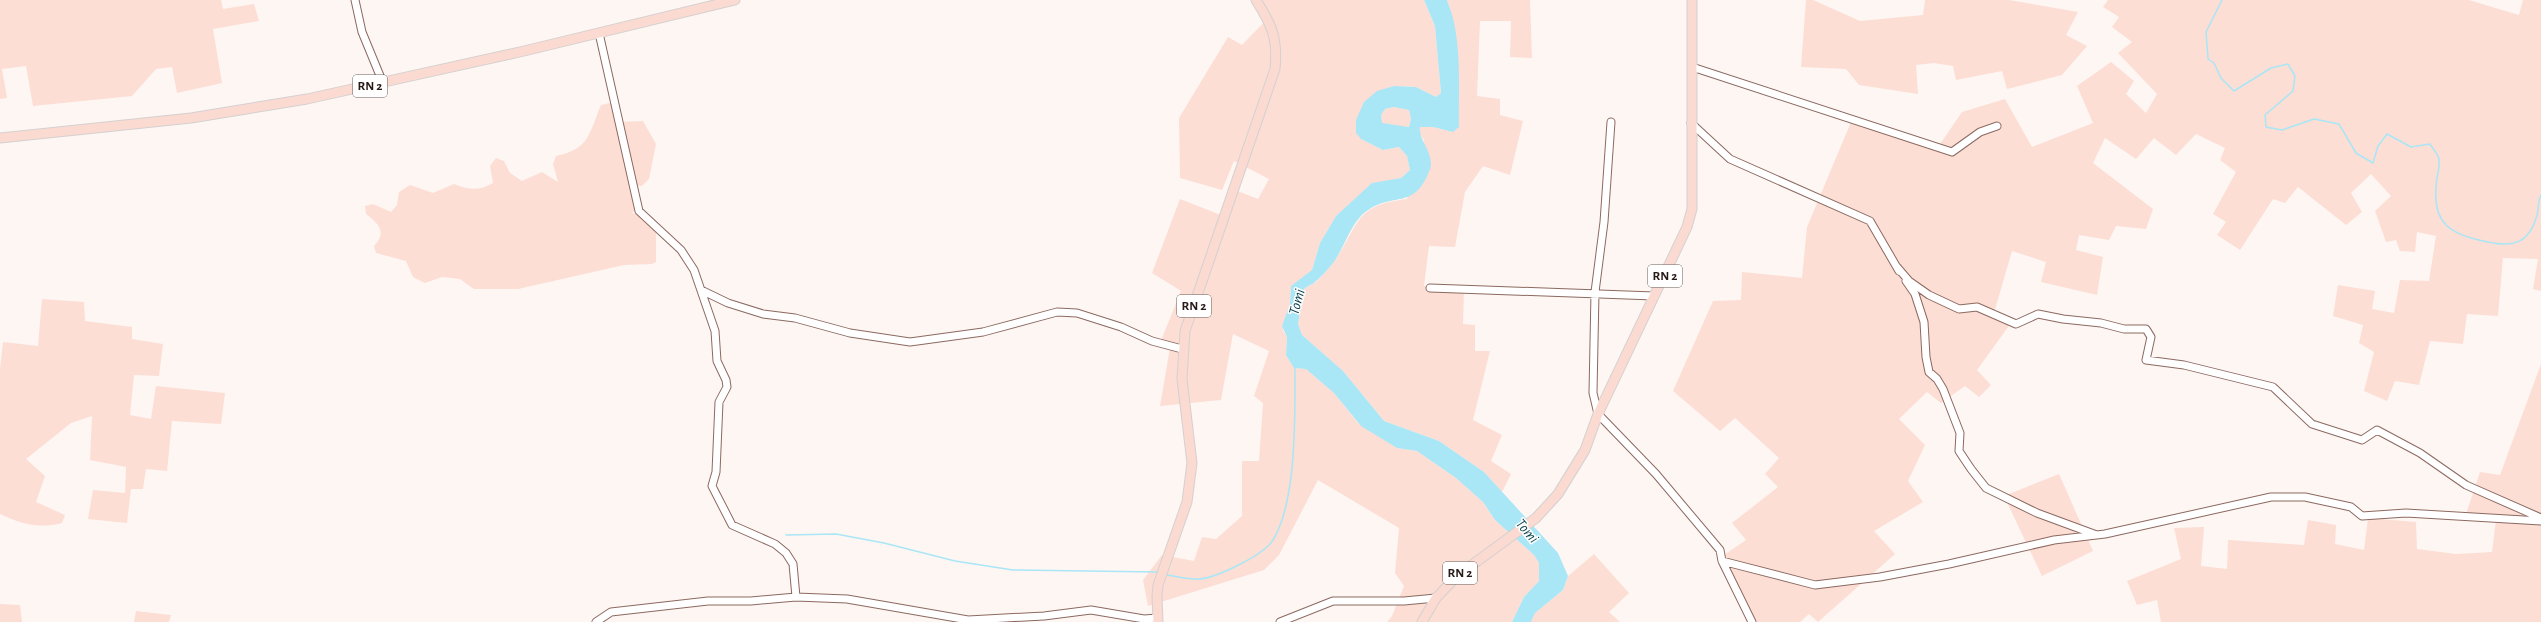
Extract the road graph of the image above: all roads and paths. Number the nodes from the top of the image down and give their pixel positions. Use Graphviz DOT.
graph roads {
  1 [pos="355,0"];
  2 [pos="735,0"];
  3 [pos="1256,0"];
  4 [pos="1692,0"];
  5 [pos="599,33"];
  6 [pos="1692,67"];
  7 [pos="383,83"];
  8 [pos="1611,122"];
  9 [pos="1691,123"];
  10 [pos="1997,126"];
  11 [pos="0,138"];
  12 [pos="1897,267"];
  13 [pos="1430,288"];
  14 [pos="701,290"];
  15 [pos="1595,292"];
  16 [pos="1654,296"];
  17 [pos="1182,349"];
  18 [pos="1598,414"];
  19 [pos="2541,520"];
  20 [pos="2096,535"];
  21 [pos="1722,561"];
  22 [pos="796,597"];
  23 [pos="1436,598"];
  24 [pos="1158,620"];
  25 [pos="596,622"];
  26 [pos="1280,622"];
  27 [pos="1422,622"];
  28 [pos="1752,622"];
  1 -- 7 [label="street"];
  2 -- 5 [label="main road, RN 2"];
  3 -- 17 [label="main road, RN 2"];
  4 -- 6 [label="main road, RN 2"];
  5 -- 7 [label="main road, RN 2"];
  5 -- 14 [label="street"];
  6 -- 9 [label="main road, RN 2"];
  6 -- 10 [label="street"];
  7 -- 11 [label="main road, RN 2"];
  8 -- 15 [label="street"];
  9 -- 12 [label="street"];
  9 -- 16 [label="main road, RN 2"];
  12 -- 19 [label="street"];
  12 -- 20 [label="street"];
  13 -- 15 [label="street"];
  14 -- 17 [label="street"];
  14 -- 22 [label="street"];
  15 -- 16 [label="street"];
  15 -- 18 [label="street"];
  16 -- 18 [label="main road, RN 2"];
  17 -- 24 [label="main road, RN 2"];
  18 -- 21 [label="street"];
  18 -- 23 [label="main road, RN 2"];
  19 -- 20 [label="street"];
  20 -- 21 [label="street"];
  21 -- 28 [label="street"];
  22 -- 24 [label="street"];
  22 -- 25 [label="street"];
  23 -- 26 [label="street"];
  23 -- 27 [label="main road, RN 2"];
}
